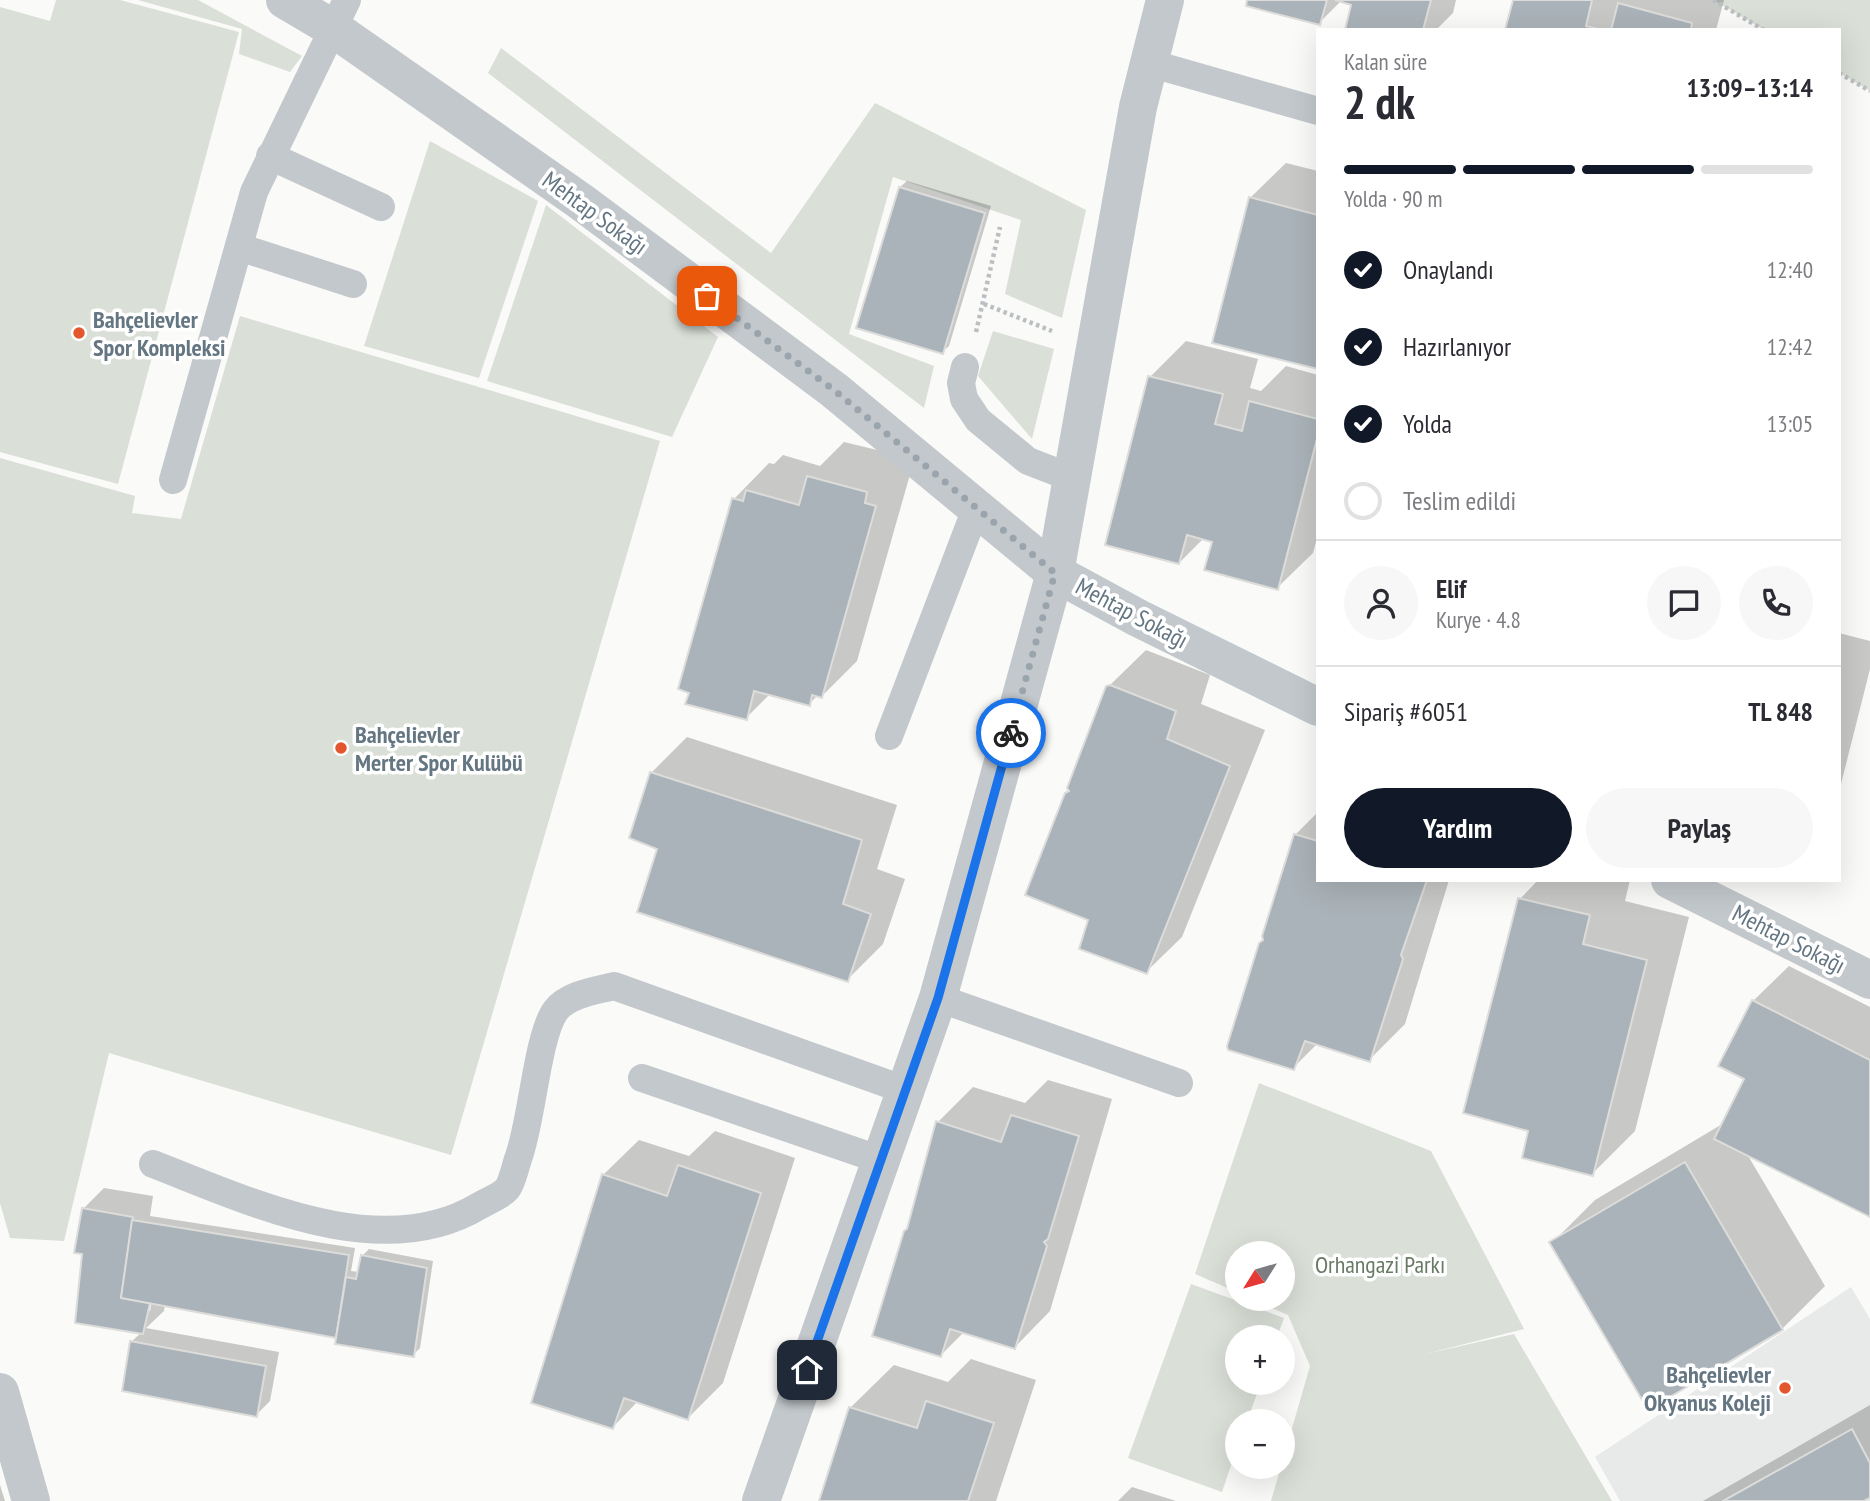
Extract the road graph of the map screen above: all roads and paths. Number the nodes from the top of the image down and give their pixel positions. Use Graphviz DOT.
graph roads {
  1 [pos="285,0"];
  2 [pos="1165,0"];
  3 [pos="1713,0"];
  4 [pos="340,15"];
  5 [pos="1761,28"];
  6 [pos="1149,63"];
  7 [pos="1841,74"];
  8 [pos="1870,91"];
  9 [pos="1316,110"];
  10 [pos="270,156"];
  11 [pos="381,206"];
  12 [pos="1000,227"];
  13 [pos="239,247"];
  14 [pos="353,284"];
  15 [pos="984,304"];
  16 [pos="1095,348"];
  17 [pos="965,367"];
  18 [pos="1072,478"];
  19 [pos="173,480"];
  20 [pos="977,506"];
  21 [pos="1055,573"];
  22 [pos="1316,705"];
  23 [pos="889,736"];
  24 [pos="1674,882"];
  25 [pos="1870,980"];
  26 [pos="938,998"];
  27 [pos="642,1078"];
  28 [pos="1179,1083"];
  29 [pos="905,1090"];
  30 [pos="881,1160"];
  31 [pos="153,1164"];
  32 [pos="0,1392"];
  33 [pos="31,1501"];
  34 [pos="761,1501"];
  1 -- 4 [label="street, Mehtap Sokağı"];
  2 -- 6 [label="street"];
  3 -- 5 [label="path"];
  4 -- 10 [label="lane"];
  4 -- 20 [label="street, Mehtap Sokağı"];
  6 -- 9 [label="lane"];
  6 -- 16 [label="street"];
  7 -- 8 [label="path"];
  10 -- 11 [label="lane"];
  10 -- 13 [label="lane"];
  12 -- 15 [label="path"];
  13 -- 14 [label="lane"];
  13 -- 19 [label="lane"];
  15 -- 16 [label="path"];
  15 -- 17 [label="path"];
  16 -- 18 [label="street"];
  17 -- 18 [label="lane"];
  18 -- 21 [label="street"];
  20 -- 21 [label="street, Mehtap Sokağı"];
  20 -- 23 [label="lane"];
  21 -- 22 [label="street, Mehtap Sokağı"];
  21 -- 26 [label="street"];
  24 -- 25 [label="street, Mehtap Sokağı"];
  26 -- 28 [label="lane"];
  26 -- 29 [label="street"];
  27 -- 30 [label="lane"];
  29 -- 30 [label="street"];
  29 -- 31 [label="lane"];
  30 -- 34 [label="street"];
  32 -- 33 [label="street"];
}
